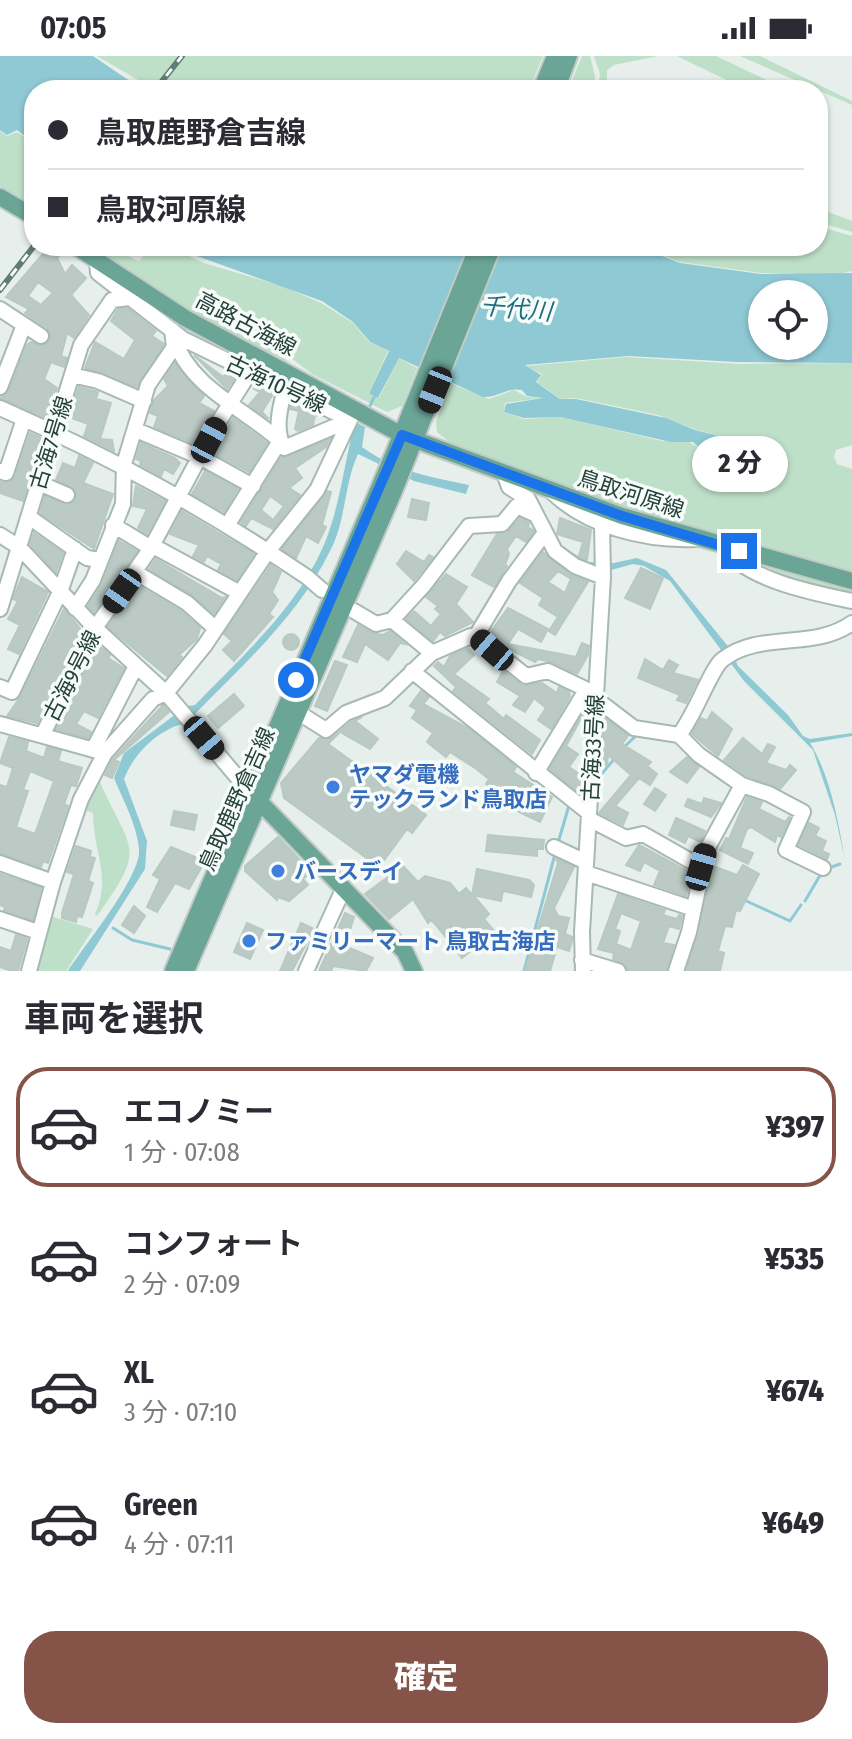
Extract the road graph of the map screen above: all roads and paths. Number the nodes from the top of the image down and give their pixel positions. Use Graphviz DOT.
graph roads {
  1 [pos="555,56"];
  2 [pos="569,56"];
  3 [pos="545,80"];
  4 [pos="560,80"];
  5 [pos="0,197"];
  6 [pos="24,211"];
  7 [pos="89,256"];
  8 [pos="474,256"];
  9 [pos="489,256"];
  10 [pos="97,262"];
  11 [pos="129,298"];
  12 [pos="0,309"];
  13 [pos="24,325"];
  14 [pos="172,330"];
  15 [pos="41,336"];
  16 [pos="250,372"];
  17 [pos="72,375"];
  18 [pos="288,381"];
  19 [pos="0,387"];
  20 [pos="144,401"];
  21 [pos="229,405"];
  22 [pos="0,408"];
  23 [pos="24,419"];
  24 [pos="350,420"];
  25 [pos="412,429"];
  26 [pos="136,430"];
  27 [pos="55,432"];
  28 [pos="280,441"];
  29 [pos="200,457"];
  30 [pos="124,464"];
  31 [pos="0,471"];
  32 [pos="504,473"];
  33 [pos="39,483"];
  34 [pos="253,486"];
  35 [pos="550,491"];
  36 [pos="67,495"];
  37 [pos="178,495"];
  38 [pos="534,514"];
  39 [pos="29,517"];
  40 [pos="228,524"];
  41 [pos="602,524"];
  42 [pos="113,525"];
  43 [pos="544,534"];
  44 [pos="0,535"];
  45 [pos="700,539"];
  46 [pos="723,546"];
  47 [pos="19,547"];
  48 [pos="152,547"];
  49 [pos="361,548"];
  50 [pos="75,549"];
  51 [pos="268,551"];
  52 [pos="100,560"];
  53 [pos="135,572"];
  54 [pos="603,577"];
  55 [pos="852,581"];
  56 [pos="322,590"];
  57 [pos="60,592"];
  58 [pos="240,593"];
  59 [pos="852,601"];
  60 [pos="75,608"];
  61 [pos="0,609"];
  62 [pos="354,611"];
  63 [pos="392,620"];
  64 [pos="852,623"];
  65 [pos="95,628"];
  66 [pos="216,629"];
  67 [pos="476,636"];
  68 [pos="432,653"];
  69 [pos="136,666"];
  70 [pos="412,671"];
  71 [pos="0,687"];
  72 [pos="166,693"];
  73 [pos="593,694"];
  74 [pos="299,713"];
  75 [pos="0,724"];
  76 [pos="43,734"];
  77 [pos="679,735"];
  78 [pos="99,752"];
  79 [pos="536,773"];
  80 [pos="742,785"];
  81 [pos="254,797"];
  82 [pos="589,816"];
  83 [pos="554,847"];
  84 [pos="0,863"];
  85 [pos="701,867"];
  86 [pos="586,868"];
  87 [pos="823,868"];
  88 [pos="53,882"];
  89 [pos="342,892"];
  90 [pos="694,909"];
  91 [pos="0,919"];
  92 [pos="38,932"];
  93 [pos="582,965"];
  94 [pos="29,971"];
  95 [pos="173,971"];
  96 [pos="186,971"];
  97 [pos="306,971"];
  98 [pos="414,971"];
  99 [pos="618,971"];
  100 [pos="676,971"];
  1 -- 3 [label="main road"];
  2 -- 4 [label="main road"];
  5 -- 6 [label="main road"];
  7 -- 10 [label="main road, 高路古海線"];
  8 -- 25 [label="main road, 鳥取鹿野倉吉線"];
  9 -- 25 [label="main road, 鳥取鹿野倉吉線"];
  10 -- 11 [label="street, 古海10号線"];
  10 -- 18 [label="main road, 高路古海線"];
  11 -- 14 [label="street, 古海10号線"];
  11 -- 17 [label="street, 古海7号線"];
  12 -- 13 [label="street"];
  13 -- 15 [label="street"];
  13 -- 19 [label="street"];
  14 -- 16 [label="street, 古海10号線"];
  14 -- 18 [label="street"];
  14 -- 20 [label="street"];
  14 -- 21 [label="street"];
  16 -- 18 [label="street, 古海10号線"];
  16 -- 21 [label="street, 古海9号線"];
  17 -- 20 [label="street"];
  17 -- 27 [label="street, 古海7号線"];
  18 -- 24 [label="street, 古海10号線"];
  18 -- 25 [label="main road, 高路古海線"];
  18 -- 28 [label="street"];
  20 -- 26 [label="street"];
  21 -- 28 [label="street"];
  21 -- 29 [label="street, 古海9号線"];
  22 -- 23 [label="street"];
  23 -- 27 [label="street"];
  23 -- 31 [label="street"];
  24 -- 28 [label="street"];
  24 -- 51 [label="street, 古海10号線"];
  25 -- 32 [label="main road, 鳥取河原線"];
  25 -- 49 [label="main road, 鳥取鹿野倉吉線"];
  26 -- 29 [label="street"];
  26 -- 30 [label="street"];
  27 -- 30 [label="street"];
  27 -- 33 [label="street, 古海7号線"];
  28 -- 34 [label="street"];
  29 -- 34 [label="street"];
  29 -- 37 [label="street, 古海9号線"];
  30 -- 37 [label="street"];
  30 -- 42 [label="street"];
  32 -- 35 [label="main road, 鳥取河原線"];
  32 -- 38 [label="street"];
  33 -- 36 [label="street"];
  33 -- 39 [label="street, 古海7号線"];
  34 -- 40 [label="street"];
  35 -- 41 [label="street"];
  35 -- 45 [label="main road, 鳥取河原線"];
  37 -- 40 [label="street"];
  37 -- 48 [label="street, 古海9号線"];
  38 -- 43 [label="street"];
  38 -- 63 [label="street"];
  39 -- 47 [label="street, 古海7号線"];
  39 -- 50 [label="street"];
  40 -- 51 [label="street"];
  41 -- 45 [label="street"];
  41 -- 54 [label="street, 古海33号線"];
  42 -- 48 [label="street"];
  42 -- 52 [label="street"];
  43 -- 54 [label="street"];
  43 -- 67 [label="street"];
  44 -- 47 [label="street"];
  45 -- 46 [label="main road, 鳥取河原線"];
  46 -- 55 [label="main road, 鳥取河原線"];
  46 -- 59 [label="street"];
  47 -- 57 [label="street"];
  47 -- 61 [label="street, 古海7号線"];
  48 -- 53 [label="street, 古海9号線"];
  48 -- 58 [label="street"];
  49 -- 74 [label="main road, 鳥取鹿野倉吉線"];
  49 -- 81 [label="main road, 鳥取鹿野倉吉線"];
  50 -- 52 [label="street"];
  50 -- 57 [label="street"];
  51 -- 56 [label="street"];
  51 -- 58 [label="street, 古海10号線"];
  52 -- 60 [label="street"];
  53 -- 65 [label="street, 古海9号線"];
  53 -- 66 [label="street"];
  54 -- 73 [label="street, 古海33号線"];
  57 -- 60 [label="street"];
  57 -- 71 [label="street"];
  58 -- 66 [label="street, 古海10号線"];
  60 -- 65 [label="street"];
  62 -- 63 [label="street"];
  63 -- 68 [label="street"];
  64 -- 77 [label="street"];
  65 -- 69 [label="street"];
  65 -- 76 [label="street, 古海9号線"];
  66 -- 72 [label="street, 古海10号線"];
  67 -- 68 [label="street"];
  67 -- 73 [label="street"];
  68 -- 70 [label="street"];
  69 -- 72 [label="street"];
  69 -- 78 [label="street"];
  70 -- 74 [label="street"];
  70 -- 79 [label="street"];
  72 -- 78 [label="street, 古海10号線"];
  72 -- 81 [label="street"];
  73 -- 77 [label="street"];
  73 -- 79 [label="street"];
  73 -- 82 [label="street, 古海33号線"];
  74 -- 81 [label="main road, 鳥取鹿野倉吉線"];
  75 -- 76 [label="street"];
  76 -- 78 [label="street"];
  77 -- 80 [label="street"];
  78 -- 88 [label="street"];
  79 -- 82 [label="street"];
  80 -- 85 [label="street"];
  80 -- 87 [label="street"];
  81 -- 89 [label="main road"];
  81 -- 95 [label="main road, 鳥取鹿野倉吉線"];
  81 -- 96 [label="main road, 鳥取鹿野倉吉線"];
  82 -- 85 [label="street"];
  82 -- 86 [label="street, 古海33号線"];
  83 -- 86 [label="street"];
  84 -- 88 [label="street"];
  85 -- 90 [label="street"];
  86 -- 90 [label="street"];
  86 -- 93 [label="street, 古海33号線"];
  88 -- 92 [label="street"];
  89 -- 97 [label="street"];
  89 -- 98 [label="main road"];
  90 -- 100 [label="street"];
  91 -- 92 [label="street"];
  92 -- 94 [label="street"];
  93 -- 99 [label="street"];
}
